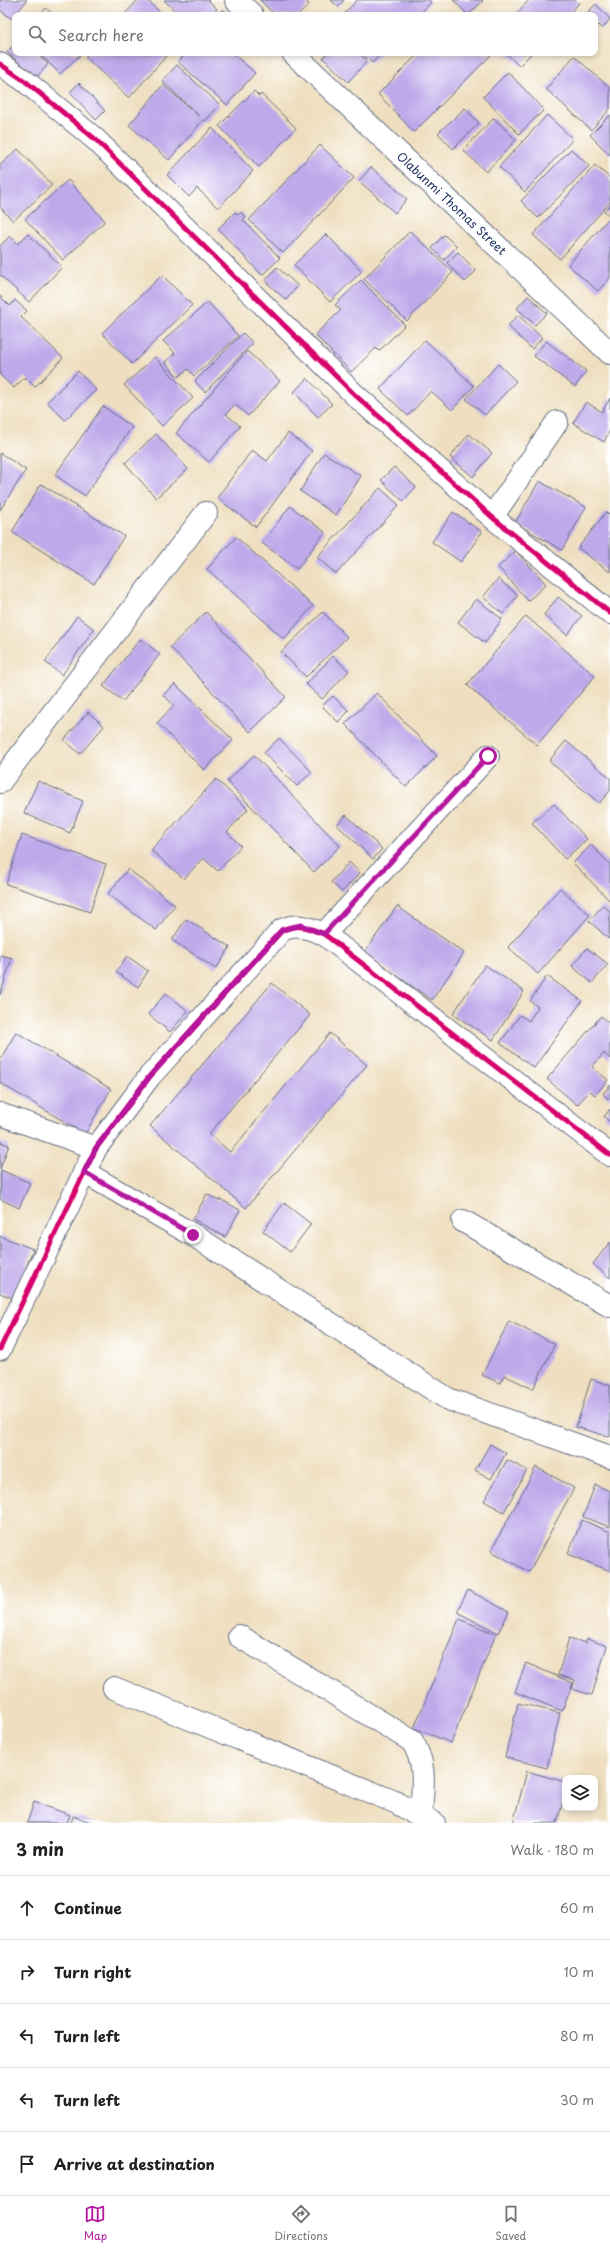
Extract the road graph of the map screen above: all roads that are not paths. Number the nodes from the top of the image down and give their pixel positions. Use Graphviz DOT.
graph roads {
  1 [pos="236,0"];
  2 [pos="249,12"];
  3 [pos="296,56"];
  4 [pos="0,64"];
  5 [pos="610,353"];
  6 [pos="557,422"];
  7 [pos="206,513"];
  8 [pos="492,517"];
  9 [pos="610,613"];
  10 [pos="488,756"];
  11 [pos="0,782"];
  12 [pos="324,934"];
  13 [pos="0,1114"];
  14 [pos="96,1148"];
  15 [pos="610,1155"];
  16 [pos="84,1172"];
  17 [pos="463,1221"];
  18 [pos="610,1306"];
  19 [pos="0,1349"];
  20 [pos="610,1458"];
  21 [pos="239,1636"];
  22 [pos="114,1688"];
  23 [pos="428,1820"];
  1 -- 2 [label="street"];
  3 -- 5 [label="street, Olabunmi Thomas Street"];
  4 -- 8 [label="street"];
  6 -- 8 [label="street"];
  7 -- 11 [label="street"];
  8 -- 9 [label="street"];
  10 -- 12 [label="street"];
  12 -- 14 [label="street"];
  12 -- 15 [label="street"];
  13 -- 14 [label="street"];
  14 -- 16 [label="street"];
  16 -- 19 [label="street"];
  16 -- 20 [label="street"];
  17 -- 18 [label="street"];
  21 -- 23 [label="street"];
  22 -- 23 [label="street"];
}
